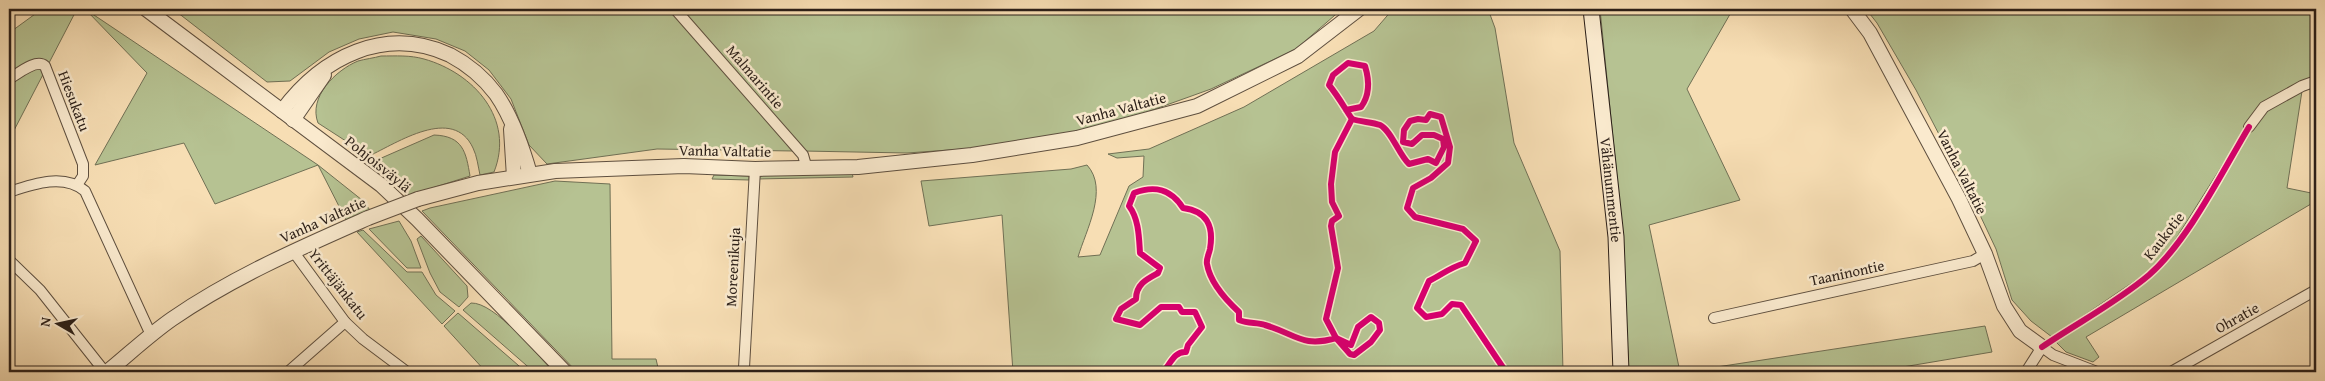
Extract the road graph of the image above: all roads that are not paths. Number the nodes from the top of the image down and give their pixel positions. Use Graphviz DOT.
graph roads {
  1 [pos="146,9"];
  2 [pos="675,9"];
  3 [pos="1359,9"];
  4 [pos="1591,9"];
  5 [pos="1852,9"];
  6 [pos="9,79"];
  7 [pos="2316,81"];
  8 [pos="505,109"];
  9 [pos="288,115"];
  10 [pos="2250,127"];
  11 [pos="755,169"];
  12 [pos="807,169"];
  13 [pos="530,174"];
  14 [pos="514,177"];
  15 [pos="77,185"];
  16 [pos="9,192"];
  17 [pos="293,251"];
  18 [pos="1986,254"];
  19 [pos="9,260"];
  20 [pos="2316,290"];
  21 [pos="1714,318"];
  22 [pos="345,322"];
  23 [pos="151,335"];
  24 [pos="2042,347"];
  25 [pos="744,368"];
  26 [pos="106,372"];
  27 [pos="288,372"];
  28 [pos="407,372"];
  29 [pos="566,372"];
  30 [pos="1621,372"];
  31 [pos="2026,372"];
  32 [pos="2097,372"];
  33 [pos="2172,372"];
  1 -- 9 [label="street, Pohjoisväylä"];
  2 -- 12 [label="street, Malmarintie"];
  3 -- 12 [label="street, Vanha Valtatie"];
  4 -- 30 [label="main road, Vähänummentie"];
  5 -- 18 [label="street, Vanha Valtatie"];
  6 -- 15 [label="street, Hiesukatu"];
  7 -- 10 [label="street"];
  8 -- 9 [label="street"];
  8 -- 13 [label="street"];
  8 -- 14 [label="street"];
  9 -- 29 [label="street, Pohjoisväylä"];
  11 -- 12 [label="street, Vanha Valtatie"];
  11 -- 13 [label="street, Vanha Valtatie"];
  11 -- 25 [label="street, Moreenikuja"];
  13 -- 14 [label="street, Vanha Valtatie"];
  14 -- 17 [label="street, Vanha Valtatie, bridge"];
  15 -- 16 [label="street"];
  15 -- 23 [label="street"];
  17 -- 22 [label="street, Yrittäjänkatu"];
  17 -- 23 [label="street, Vanha Valtatie"];
  18 -- 21 [label="street, Taaninontie"];
  18 -- 24 [label="street, Vanha Valtatie"];
  19 -- 26 [label="street"];
  20 -- 33 [label="street, Ohratie"];
  22 -- 27 [label="street"];
  22 -- 28 [label="street, Yrittäjänkatu"];
  23 -- 26 [label="street, Vanha Valtatie"];
  24 -- 31 [label="street"];
  24 -- 32 [label="street"];
}
